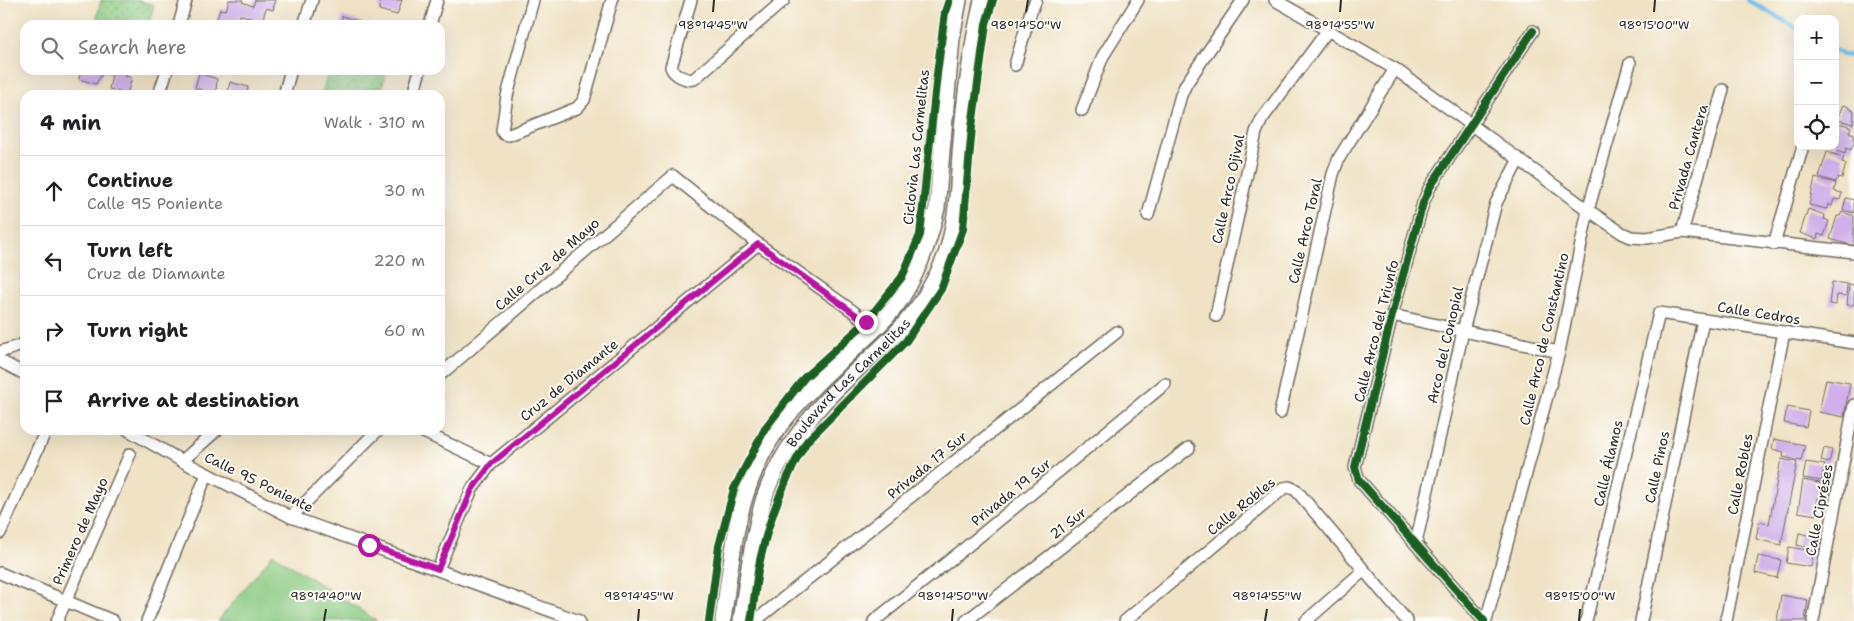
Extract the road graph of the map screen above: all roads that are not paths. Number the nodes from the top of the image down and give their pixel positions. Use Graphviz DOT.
graph roads {
  1 [pos="186,0"];
  2 [pos="312,0"];
  3 [pos="437,0"];
  4 [pos="533,0"];
  5 [pos="612,0"];
  6 [pos="691,0"];
  7 [pos="770,0"];
  8 [pos="784,0"];
  9 [pos="959,0"];
  10 [pos="982,0"];
  11 [pos="1036,0"];
  12 [pos="1138,0"];
  13 [pos="1243,0"];
  14 [pos="1275,0"];
  15 [pos="766,16"];
  16 [pos="180,20"];
  17 [pos="306,20"];
  18 [pos="431,20"];
  19 [pos="1328,30"];
  20 [pos="1533,31"];
  21 [pos="1630,63"];
  22 [pos="1014,65"];
  23 [pos="1394,70"];
  24 [pos="165,75"];
  25 [pos="290,75"];
  26 [pos="419,75"];
  27 [pos="160,90"];
  28 [pos="286,90"];
  29 [pos="414,90"];
  30 [pos="1723,90"];
  31 [pos="1082,110"];
  32 [pos="1472,124"];
  33 [pos="1801,150"];
  34 [pos="1519,159"];
  35 [pos="1588,210"];
  36 [pos="1148,215"];
  37 [pos="1682,232"];
  38 [pos="758,244"];
  39 [pos="1774,244"];
  40 [pos="1854,252"];
  41 [pos="901,299"];
  42 [pos="917,308"];
  43 [pos="1659,313"];
  44 [pos="1392,315"];
  45 [pos="1216,316"];
  46 [pos="1704,320"];
  47 [pos="874,330"];
  48 [pos="1463,331"];
  49 [pos="1117,332"];
  50 [pos="1784,332"];
  51 [pos="1854,343"];
  52 [pos="20,346"];
  53 [pos="0,352"];
  54 [pos="1559,352"];
  55 [pos="0,361"];
  56 [pos="20,371"];
  57 [pos="445,371"];
  58 [pos="1165,384"];
  59 [pos="1854,405"];
  60 [pos="1280,413"];
  61 [pos="44,435"];
  62 [pos="137,435"];
  63 [pos="211,435"];
  64 [pos="373,435"];
  65 [pos="429,435"];
  66 [pos="1189,448"];
  67 [pos="130,454"];
  68 [pos="182,461"];
  69 [pos="491,464"];
  70 [pos="207,474"];
  71 [pos="291,517"];
  72 [pos="0,532"];
  73 [pos="1416,543"];
  74 [pos="438,569"];
  75 [pos="1364,571"];
  76 [pos="0,573"];
  77 [pos="66,601"];
  78 [pos="57,621"];
  79 [pos="113,621"];
  80 [pos="147,621"];
  81 [pos="579,621"];
  82 [pos="723,621"];
  83 [pos="741,621"];
  84 [pos="755,621"];
  85 [pos="874,621"];
  86 [pos="966,621"];
  87 [pos="1125,621"];
  88 [pos="1306,621"];
  89 [pos="1407,621"];
  90 [pos="1485,621"];
  91 [pos="1586,621"];
  92 [pos="1641,621"];
  93 [pos="1726,621"];
  94 [pos="1813,621"];
  1 -- 16 [label="street"];
  2 -- 17 [label="street"];
  3 -- 18 [label="street"];
  4 -- 5 [label="street"];
  6 -- 15 [label="street"];
  7 -- 15 [label="street"];
  8 -- 15 [label="street"];
  9 -- 41 [label="main road, Boulevard Las Carmelitas"];
  10 -- 42 [label="main road, Boulevard Las Carmelitas"];
  11 -- 22 [label="street"];
  12 -- 31 [label="street"];
  13 -- 36 [label="street"];
  14 -- 19 [label="street"];
  19 -- 23 [label="street"];
  19 -- 45 [label="street, Calle Arco Ojival"];
  20 -- 32 [label="street, Calle Arco del Triunfo"];
  21 -- 35 [label="street, Calle Arco de Constantino"];
  23 -- 32 [label="street"];
  23 -- 60 [label="street, Calle Arco Toral"];
  24 -- 27 [label="street"];
  25 -- 28 [label="street"];
  26 -- 29 [label="street"];
  30 -- 37 [label="street, Privada Cantera"];
  32 -- 34 [label="street"];
  32 -- 44 [label="street, Calle Arco del Triunfo"];
  33 -- 39 [label="street"];
  34 -- 35 [label="street"];
  34 -- 48 [label="street, Arco del Conopial"];
  35 -- 37 [label="street"];
  35 -- 54 [label="street, Calle Arco de Constantino"];
  37 -- 39 [label="street"];
  38 -- 47 [label="street"];
  38 -- 57 [label="street, Calle Cruz de Mayo"];
  38 -- 69 [label="street, Cruz de Diamante"];
  39 -- 40 [label="street"];
  41 -- 42 [label="main road"];
  41 -- 47 [label="main road, Boulevard Las Carmelitas"];
  42 -- 83 [label="main road, Boulevard Las Carmelitas"];
  43 -- 46 [label="street, Calle Cedros"];
  43 -- 91 [label="street, Calle Álamos"];
  44 -- 48 [label="street"];
  44 -- 73 [label="street, Calle Arco del Triunfo"];
  46 -- 50 [label="street, Calle Cedros"];
  46 -- 92 [label="street, Calle Pinos"];
  47 -- 82 [label="main road, Boulevard Las Carmelitas"];
  48 -- 54 [label="street"];
  48 -- 73 [label="street, Arco del Conopial"];
  49 -- 84 [label="street, Privada 17 Sur"];
  50 -- 51 [label="street, Calle Cedros"];
  50 -- 93 [label="street, Calle Robles"];
  52 -- 53 [label="street"];
  54 -- 90 [label="street, Calle Arco de Constantino"];
  55 -- 56 [label="street"];
  58 -- 85 [label="street, Privada 19 Sur"];
  59 -- 94 [label="street, Calle Cipréses"];
  61 -- 72 [label="street"];
  62 -- 68 [label="street, Calle 95 Poniente"];
  63 -- 68 [label="street"];
  64 -- 71 [label="street"];
  65 -- 69 [label="street"];
  66 -- 86 [label="street, 21 Sur"];
  67 -- 77 [label="street, Primero de Mayo"];
  68 -- 70 [label="street, Calle 95 Poniente"];
  69 -- 74 [label="street, Cruz de Diamante"];
  70 -- 71 [label="street, Calle 95 Poniente"];
  70 -- 80 [label="street"];
  71 -- 74 [label="street, Calle 95 Poniente"];
  73 -- 90 [label="street, Calle Arco del Triunfo"];
  74 -- 81 [label="street, Calle 95 Poniente"];
  75 -- 87 [label="street, Calle Robles"];
  75 -- 88 [label="street"];
  75 -- 89 [label="street, Calle Robles"];
  76 -- 77 [label="street"];
  77 -- 78 [label="street, Primero de Mayo"];
  77 -- 79 [label="street"];
}
